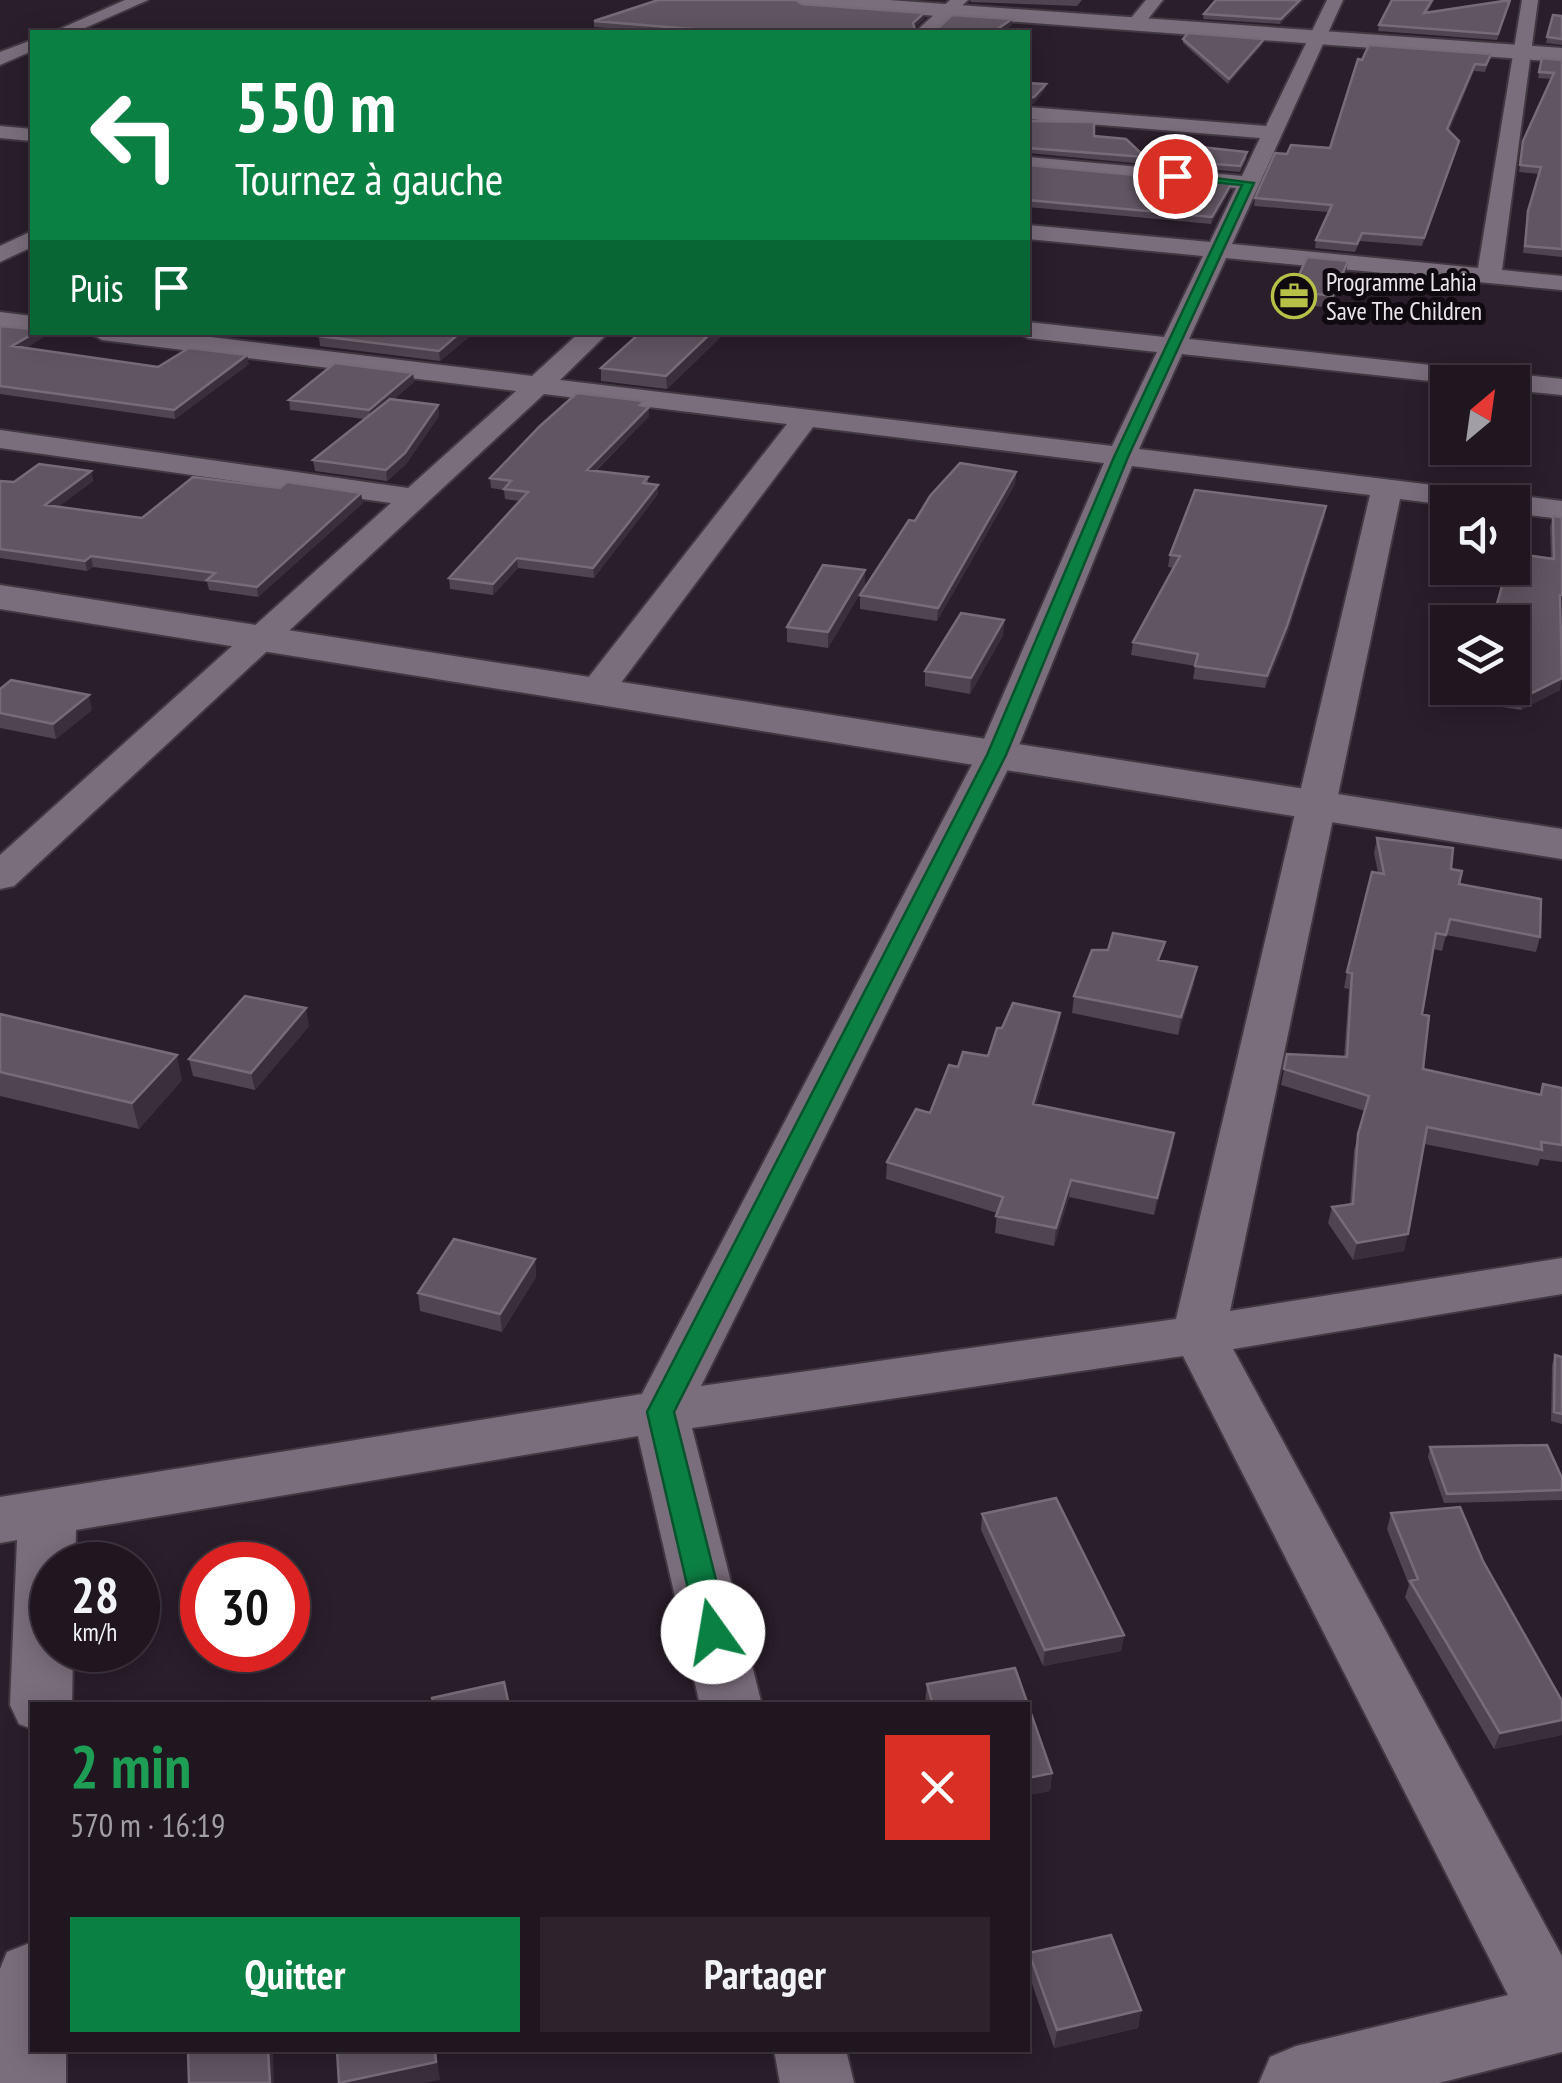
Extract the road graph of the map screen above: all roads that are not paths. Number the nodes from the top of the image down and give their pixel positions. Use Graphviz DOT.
graph roads {
  1 [pos="140,0"];
  2 [pos="802,0"];
  3 [pos="1155,0"];
  4 [pos="1335,0"];
  5 [pos="1530,0"];
  6 [pos="954,6"];
  7 [pos="1135,24"];
  8 [pos="67,30"];
  9 [pos="926,30"];
  10 [pos="1318,37"];
  11 [pos="30,46"];
  12 [pos="1522,52"];
  13 [pos="1562,54"];
  14 [pos="0,59"];
  15 [pos="1030,112"];
  16 [pos="0,132"];
  17 [pos="1270,133"];
  18 [pos="30,136"];
  19 [pos="1030,163"];
  20 [pos="1248,183"];
  21 [pos="1030,232"];
  22 [pos="30,239"];
  23 [pos="1218,251"];
  24 [pos="0,255"];
  25 [pos="1489,276"];
  26 [pos="1562,283"];
  27 [pos="0,320"];
  28 [pos="30,324"];
  29 [pos="1030,330"];
  30 [pos="125,335"];
  31 [pos="288,335"];
  32 [pos="593,335"];
  33 [pos="1173,345"];
  34 [pos="264,353"];
  35 [pos="538,386"];
  36 [pos="1562,388"];
  37 [pos="805,419"];
  38 [pos="0,439"];
  39 [pos="1121,457"];
  40 [pos="1387,489"];
  41 [pos="1430,494"];
  42 [pos="416,498"];
  43 [pos="1530,506"];
  44 [pos="1562,510"];
  45 [pos="0,597"];
  46 [pos="260,638"];
  47 [pos="595,692"];
  48 [pos="996,755"];
  49 [pos="1316,805"];
  50 [pos="1562,844"];
  51 [pos="0,878"];
  52 [pos="1562,1276"];
  53 [pos="1198,1336"];
  54 [pos="660,1412"];
  55 [pos="24,1516"];
  56 [pos="41,1702"];
  57 [pos="730,1702"];
  58 [pos="1560,2017"];
  59 [pos="30,2047"];
  60 [pos="810,2052"];
  61 [pos="29,2083"];
  62 [pos="817,2083"];
  63 [pos="1296,2083"];
  1 -- 8 [label="street"];
  2 -- 6 [label="street"];
  3 -- 7 [label="street"];
  4 -- 10 [label="street"];
  5 -- 12 [label="street"];
  6 -- 7 [label="street"];
  6 -- 9 [label="street"];
  7 -- 10 [label="street"];
  10 -- 12 [label="street"];
  10 -- 17 [label="street"];
  11 -- 14 [label="street"];
  12 -- 13 [label="street"];
  12 -- 25 [label="street"];
  15 -- 17 [label="street"];
  16 -- 18 [label="street"];
  17 -- 20 [label="street"];
  19 -- 20 [label="street"];
  20 -- 23 [label="street"];
  21 -- 23 [label="street"];
  22 -- 24 [label="street"];
  23 -- 25 [label="street"];
  23 -- 33 [label="street"];
  25 -- 26 [label="street"];
  27 -- 28 [label="street"];
  29 -- 33 [label="street"];
  30 -- 34 [label="street"];
  31 -- 34 [label="street"];
  32 -- 35 [label="street"];
  33 -- 36 [label="street"];
  33 -- 39 [label="street"];
  34 -- 35 [label="street"];
  35 -- 37 [label="street"];
  35 -- 42 [label="street"];
  37 -- 39 [label="street"];
  37 -- 47 [label="street"];
  38 -- 42 [label="street"];
  39 -- 40 [label="street"];
  39 -- 48 [label="street"];
  40 -- 41 [label="street"];
  40 -- 49 [label="street"];
  42 -- 46 [label="street"];
  43 -- 44 [label="street"];
  45 -- 46 [label="street"];
  46 -- 47 [label="street"];
  46 -- 51 [label="street"];
  47 -- 48 [label="street"];
  48 -- 49 [label="street"];
  48 -- 54 [label="street"];
  49 -- 50 [label="street"];
  49 -- 53 [label="street"];
  52 -- 53 [label="street"];
  53 -- 54 [label="street"];
  53 -- 58 [label="street"];
  54 -- 55 [label="street"];
  54 -- 57 [label="street"];
  55 -- 56 [label="street"];
  58 -- 63 [label="street"];
  59 -- 61 [label="street"];
  60 -- 62 [label="street"];
}
